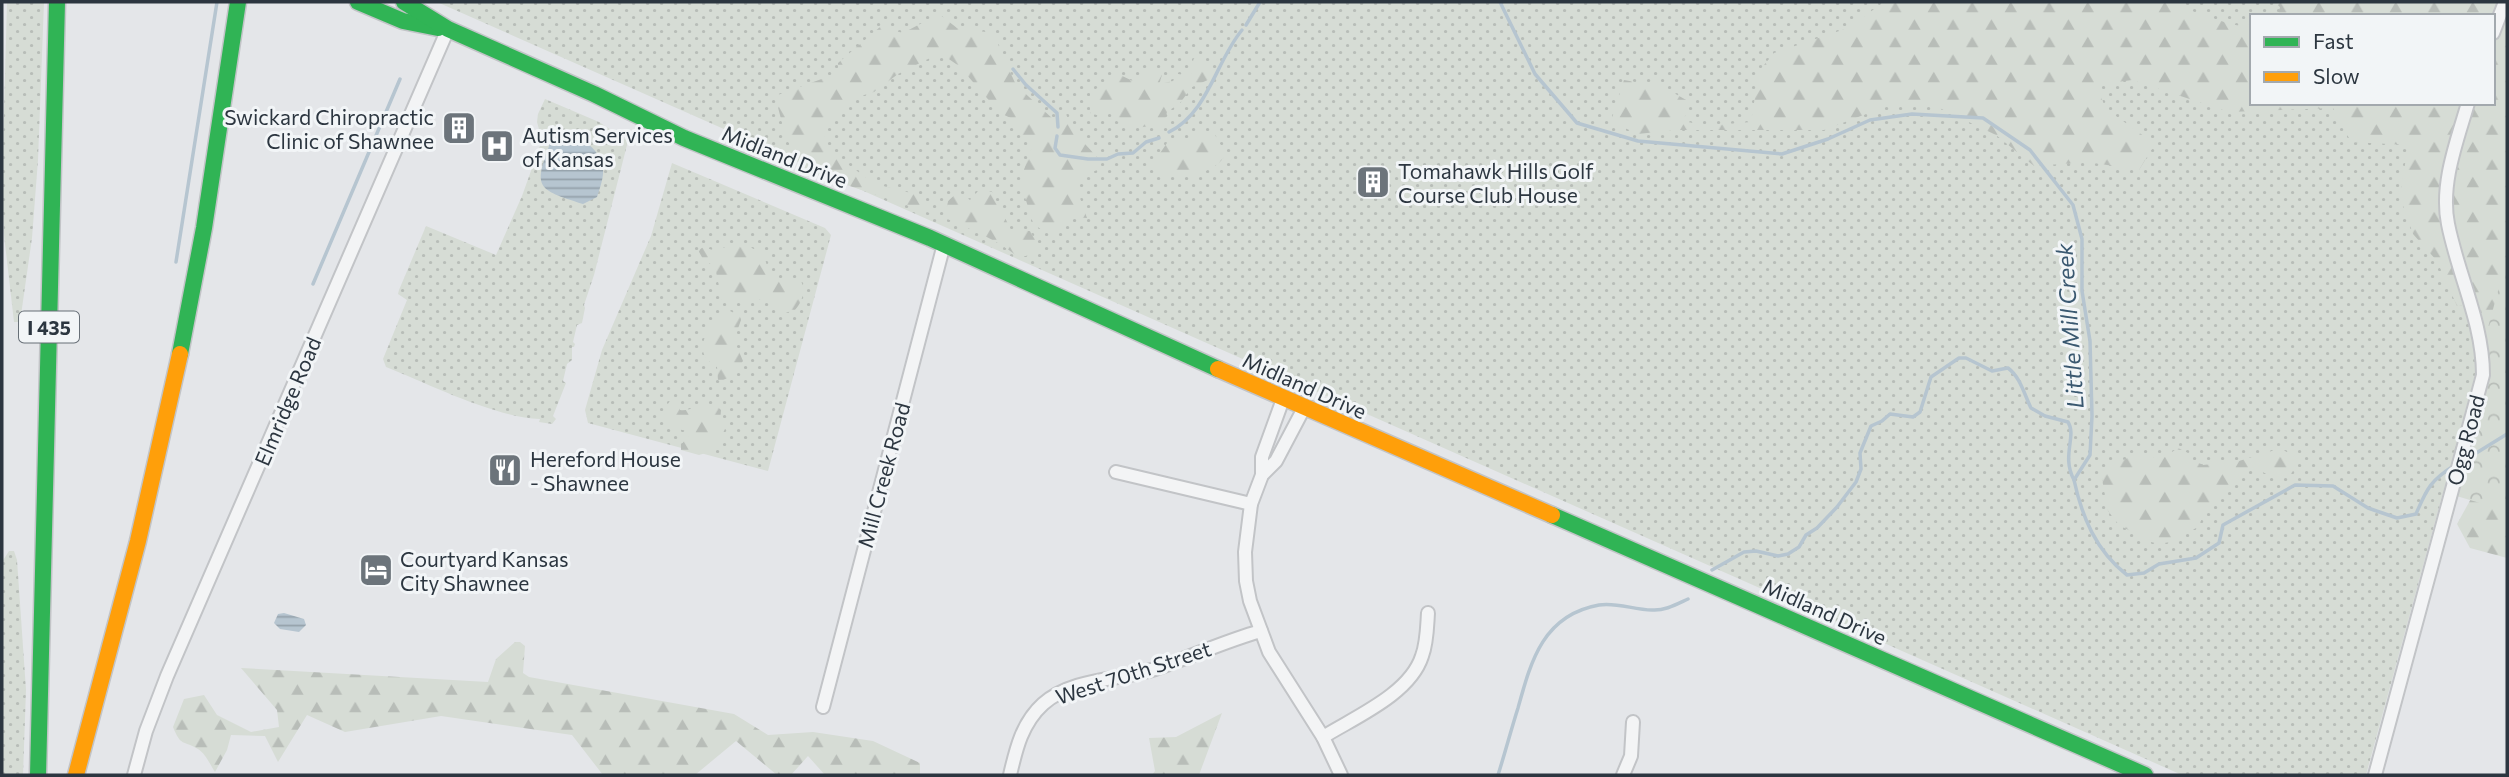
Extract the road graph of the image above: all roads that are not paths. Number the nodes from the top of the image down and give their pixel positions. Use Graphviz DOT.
graph roads {
  1 [pos="57,2"];
  2 [pos="238,2"];
  3 [pos="249,2"];
  4 [pos="358,2"];
  5 [pos="404,2"];
  6 [pos="2505,2"];
  7 [pos="2495,28"];
  8 [pos="449,29"];
  9 [pos="234,34"];
  10 [pos="2467,105"];
  11 [pos="944,244"];
  12 [pos="1283,399"];
  13 [pos="1304,408"];
  14 [pos="1116,472"];
  15 [pos="1262,475"];
  16 [pos="1251,504"];
  17 [pos="1427,613"];
  18 [pos="1261,631"];
  19 [pos="823,706"];
  20 [pos="1633,722"];
  21 [pos="1324,737"];
  22 [pos="38,775"];
  23 [pos="76,775"];
  24 [pos="134,775"];
  25 [pos="1010,775"];
  26 [pos="1340,775"];
  27 [pos="1622,775"];
  28 [pos="2146,775"];
  29 [pos="2375,775"];
  1 -- 22 [label="main road, I 435"];
  2 -- 9 [label="main road"];
  3 -- 9 [label="main road"];
  4 -- 8 [label="main road, Midland Drive"];
  5 -- 8 [label="main road, Midland Drive"];
  6 -- 7 [label="street"];
  8 -- 11 [label="main road, Midland Drive"];
  8 -- 24 [label="street, Elmridge Road"];
  9 -- 23 [label="main road"];
  10 -- 29 [label="street, Ogg Road"];
  11 -- 12 [label="main road, Midland Drive"];
  11 -- 19 [label="street, Mill Creek Road"];
  12 -- 13 [label="main road, Midland Drive"];
  12 -- 15 [label="street"];
  13 -- 15 [label="street"];
  13 -- 28 [label="main road, Midland Drive"];
  14 -- 16 [label="street"];
  15 -- 16 [label="street"];
  16 -- 18 [label="street"];
  17 -- 21 [label="street"];
  18 -- 21 [label="street"];
  18 -- 25 [label="street, West 70th Street"];
  20 -- 27 [label="street"];
  21 -- 26 [label="street"];
}
